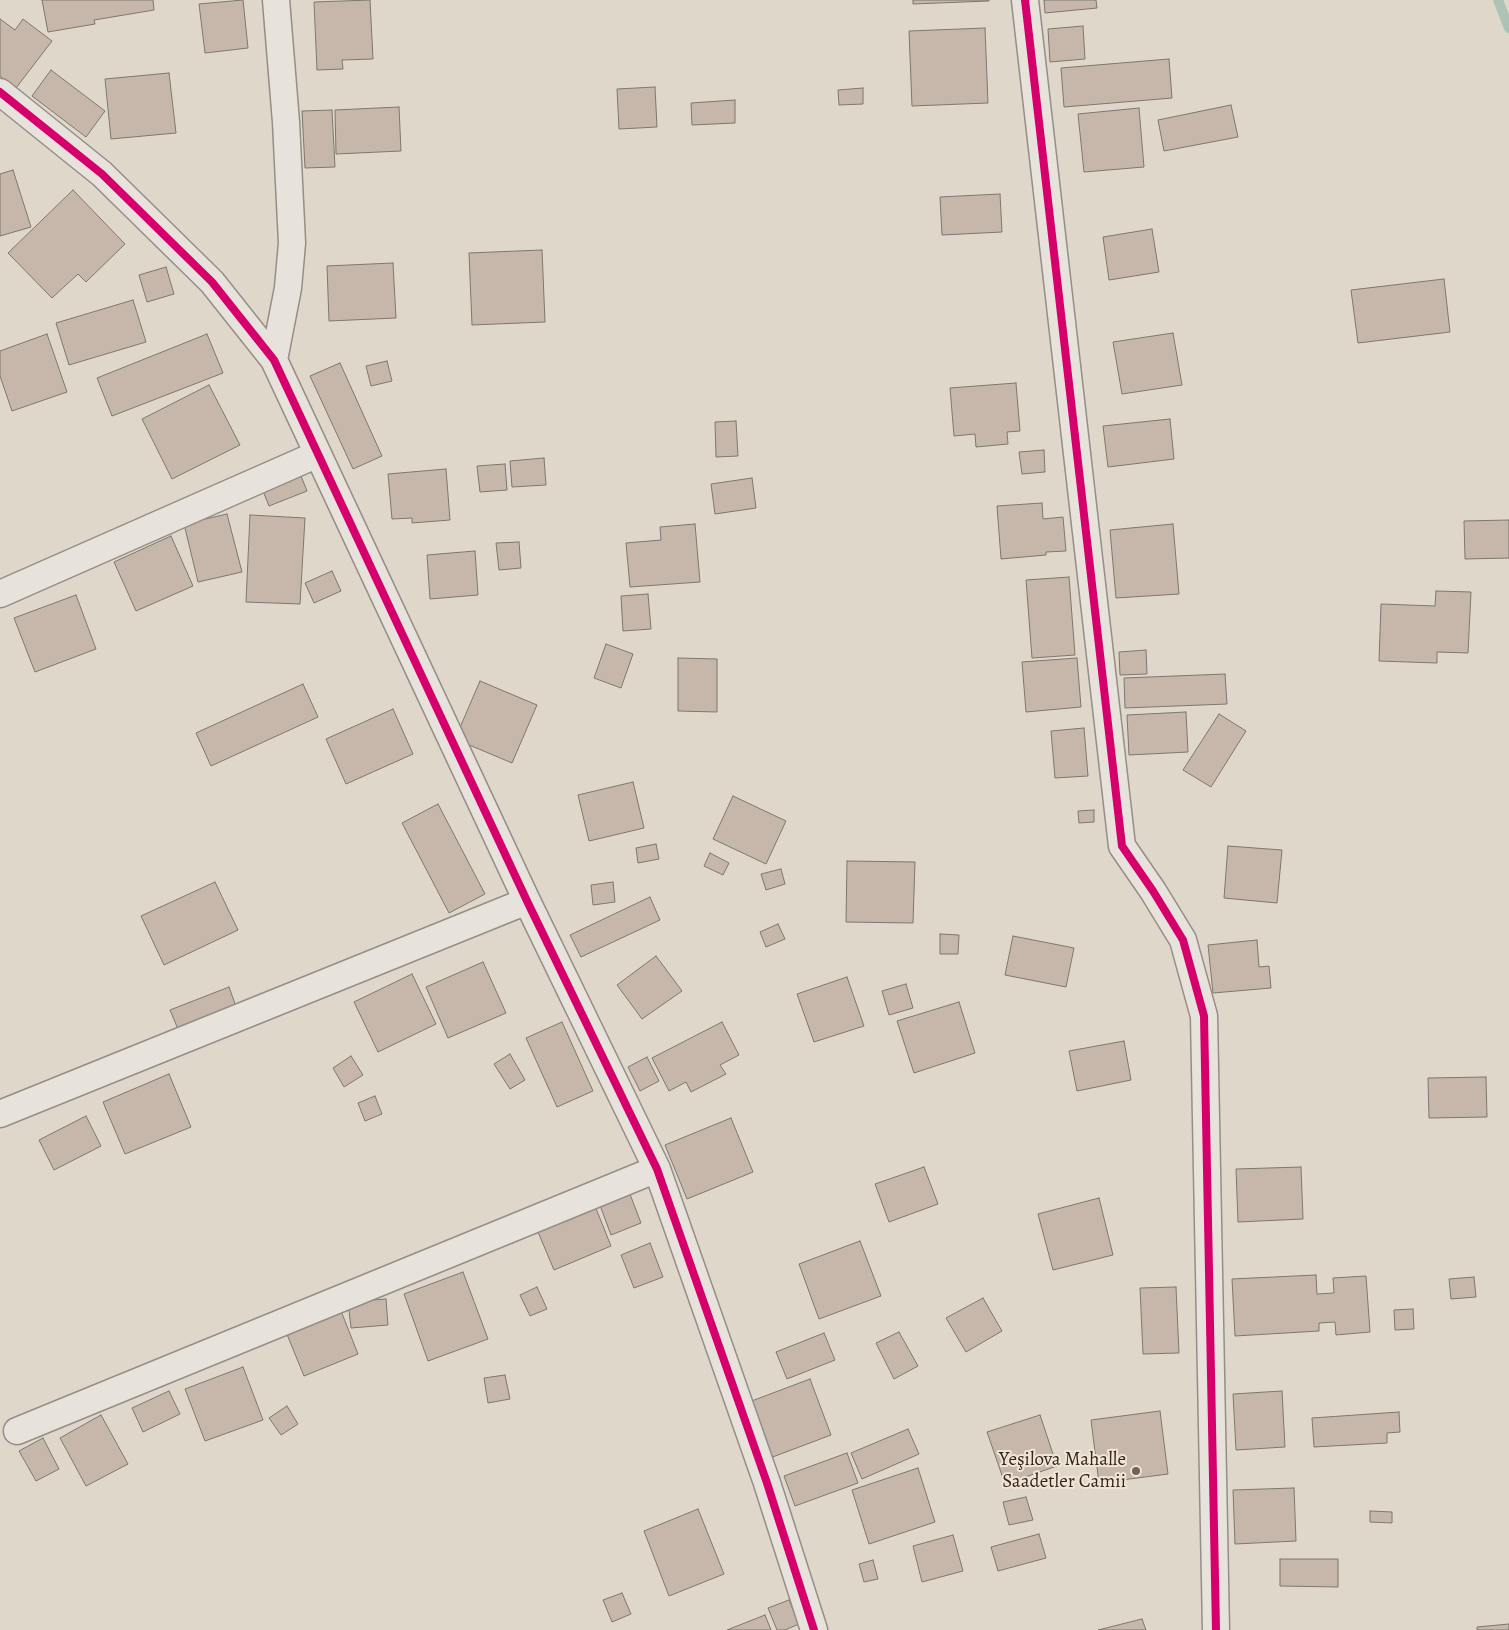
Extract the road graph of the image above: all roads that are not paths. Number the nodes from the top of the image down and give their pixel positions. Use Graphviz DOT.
graph roads {
  1 [pos="276,0"];
  2 [pos="1025,0"];
  3 [pos="0,92"];
  4 [pos="274,360"];
  5 [pos="318,454"];
  6 [pos="0,594"];
  7 [pos="527,901"];
  8 [pos="0,1114"];
  9 [pos="657,1170"];
  10 [pos="17,1432"];
  11 [pos="814,1630"];
  12 [pos="1216,1630"];
  1 -- 4 [label="street"];
  2 -- 12 [label="street"];
  3 -- 4 [label="street"];
  4 -- 5 [label="street"];
  5 -- 6 [label="street"];
  5 -- 7 [label="street"];
  7 -- 8 [label="street"];
  7 -- 9 [label="street"];
  9 -- 10 [label="street"];
  9 -- 11 [label="street"];
}
